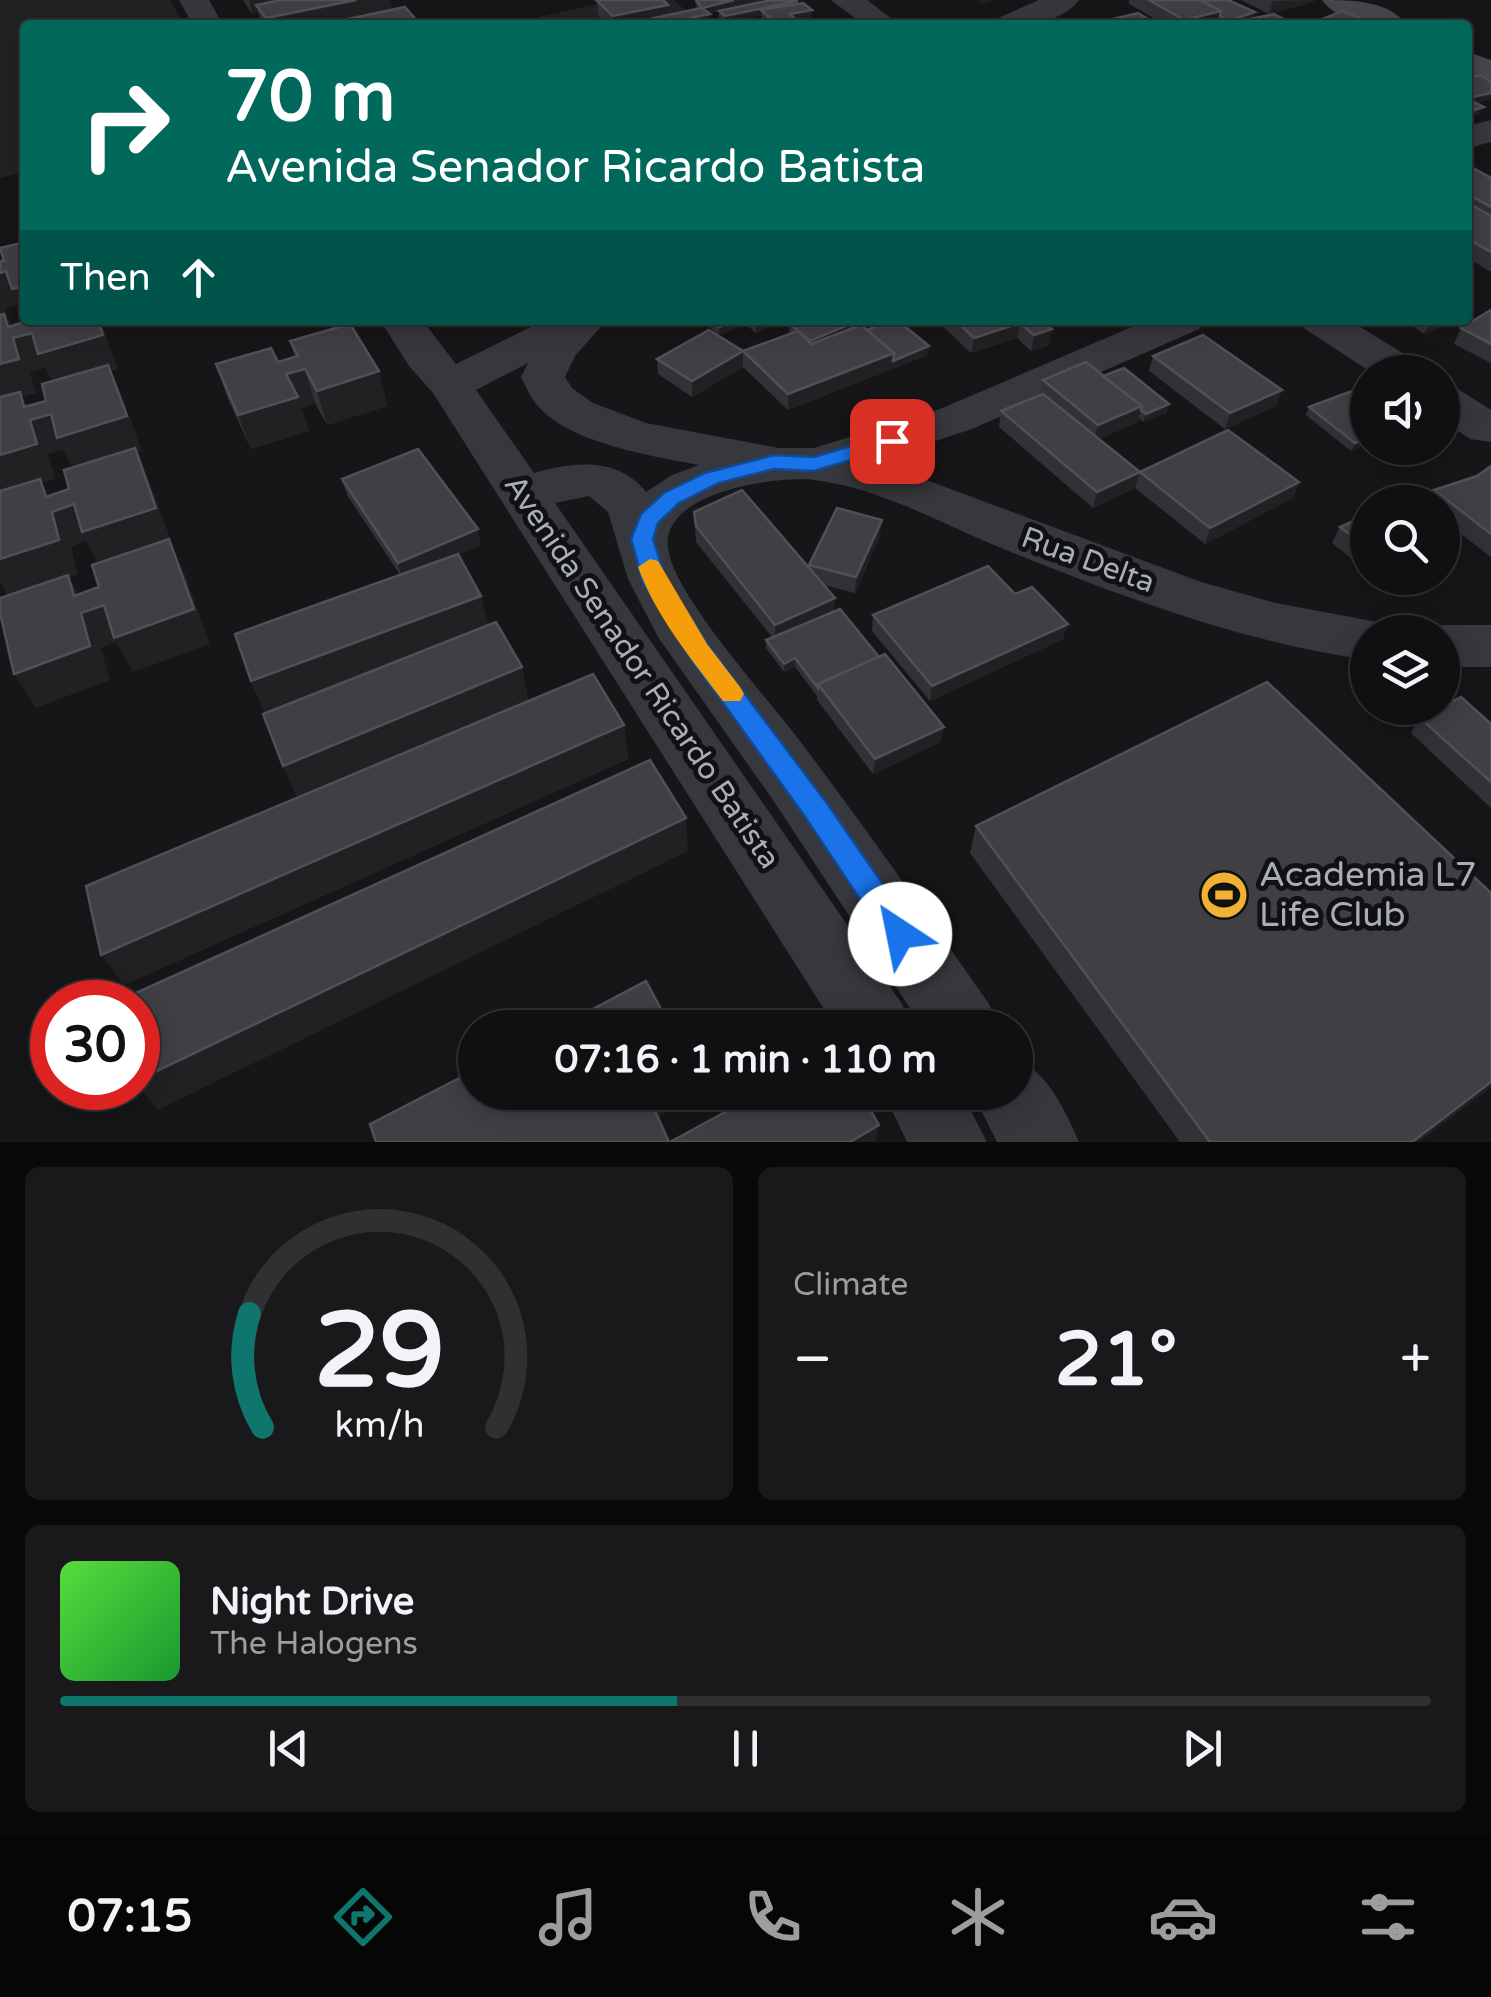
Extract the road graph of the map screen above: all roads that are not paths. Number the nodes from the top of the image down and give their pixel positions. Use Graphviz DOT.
graph roads {
  1 [pos="846,0"];
  2 [pos="1064,0"];
  3 [pos="1343,1"];
  4 [pos="877,20"];
  5 [pos="1020,20"];
  6 [pos="1381,20"];
  7 [pos="404,325"];
  8 [pos="572,325"];
  9 [pos="578,325"];
  10 [pos="1172,325"];
  11 [pos="1328,325"];
  12 [pos="1375,355"];
  13 [pos="450,385"];
  14 [pos="1460,411"];
  15 [pos="956,419"];
  16 [pos="1487,428"];
  17 [pos="794,463"];
  18 [pos="527,501"];
  19 [pos="1006,530"];
  20 [pos="642,539"];
  21 [pos="1350,636"];
  22 [pos="1460,646"];
  23 [pos="1491,646"];
  24 [pos="865,1010"];
  25 [pos="952,1010"];
  26 [pos="930,1110"];
  27 [pos="1020,1110"];
  28 [pos="949,1142"];
  29 [pos="1041,1142"];
  1 -- 4 [label="street"];
  2 -- 5 [label="street"];
  3 -- 6 [label="street"];
  7 -- 13 [label="street, Avenida Senador Ricardo Batista"];
  8 -- 13 [label="street"];
  9 -- 17 [label="street, Rua Delta"];
  10 -- 15 [label="street"];
  11 -- 12 [label="street"];
  13 -- 18 [label="street, Avenida Senador Ricardo Batista"];
  14 -- 16 [label="street"];
  15 -- 17 [label="street"];
  15 -- 19 [label="street"];
  17 -- 19 [label="street, Rua Delta"];
  17 -- 20 [label="street"];
  18 -- 20 [label="street, Avenida Senador Ricardo Batista"];
  18 -- 24 [label="street, Avenida Senador Ricardo Batista"];
  19 -- 21 [label="street, Rua Delta"];
  20 -- 25 [label="street, Avenida Senador Ricardo Batista"];
  22 -- 23 [label="street"];
  26 -- 28 [label="street"];
  27 -- 29 [label="street"];
}
